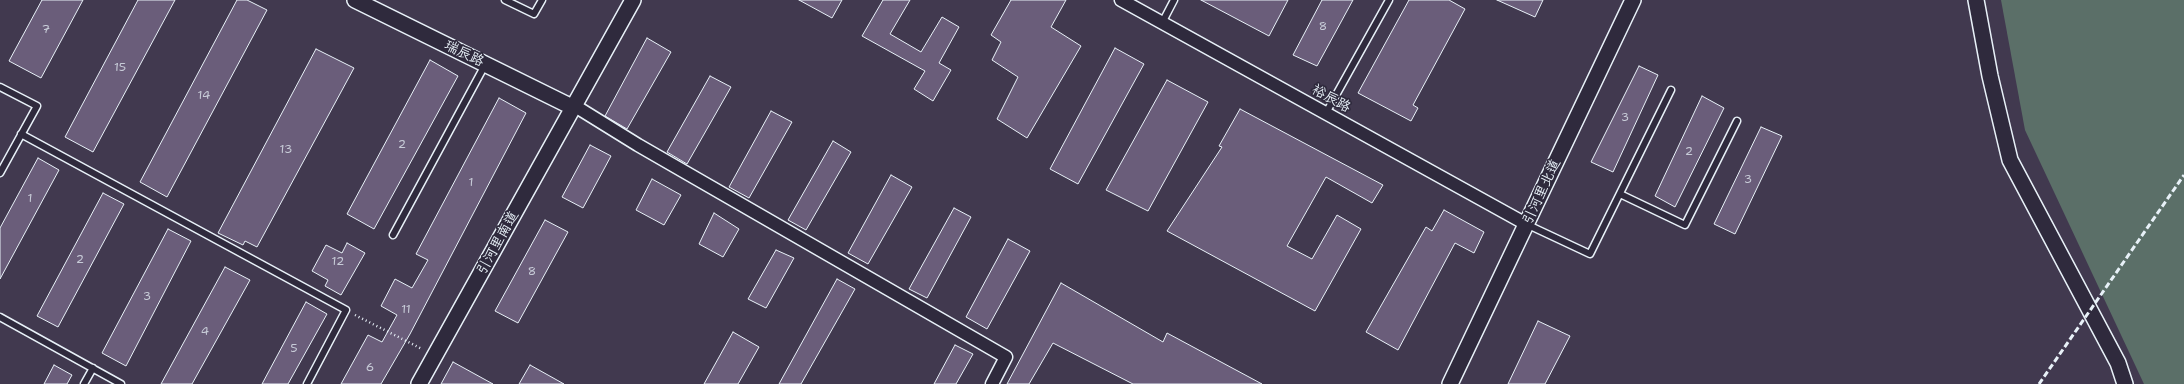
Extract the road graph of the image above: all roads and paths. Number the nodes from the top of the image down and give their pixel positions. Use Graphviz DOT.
graph roads {
  1 [pos="354,0"];
  2 [pos="371,0"];
  3 [pos="505,0"];
  4 [pos="542,0"];
  5 [pos="633,0"];
  6 [pos="1121,0"];
  7 [pos="1174,0"];
  8 [pos="1389,0"];
  9 [pos="1633,0"];
  10 [pos="1976,0"];
  11 [pos="1162,23"];
  12 [pos="487,61"];
  13 [pos="0,87"];
  14 [pos="1671,90"];
  15 [pos="575,105"];
  16 [pos="1326,114"];
  17 [pos="1737,121"];
  18 [pos="21,134"];
  19 [pos="0,173"];
  20 [pos="1620,194"];
  21 [pos="1526,224"];
  22 [pos="393,235"];
  23 [pos="346,310"];
  24 [pos="0,316"];
  25 [pos="434,356"];
  26 [pos="93,368"];
  27 [pos="84,384"];
  28 [pos="121,384"];
  29 [pos="307,384"];
  30 [pos="419,384"];
  31 [pos="992,384"];
  32 [pos="1450,384"];
  33 [pos="2125,384"];
  1 -- 12 [label="street, 瑞辰路"];
  2 -- 12 [label="street, 瑞辰路"];
  3 -- 4 [label="lane"];
  5 -- 15 [label="street, 引河里南道"];
  6 -- 11 [label="street, 裕辰路"];
  7 -- 11 [label="lane"];
  8 -- 16 [label="lane"];
  9 -- 21 [label="street, 引河里北道"];
  10 -- 33 [label="street"];
  11 -- 16 [label="street, 裕辰路"];
  12 -- 15 [label="street, 瑞辰路"];
  12 -- 22 [label="lane"];
  13 -- 18 [label="lane"];
  14 -- 20 [label="lane"];
  15 -- 25 [label="street, 引河里南道"];
  15 -- 31 [label="street"];
  16 -- 21 [label="street, 裕辰路"];
  17 -- 20 [label="lane"];
  18 -- 19 [label="lane"];
  18 -- 23 [label="lane"];
  20 -- 21 [label="lane"];
  21 -- 32 [label="street, 引河里北道"];
  23 -- 25 [label="path"];
  23 -- 29 [label="lane"];
  24 -- 26 [label="lane"];
  25 -- 30 [label="street, 引河里南道"];
  26 -- 27 [label="lane"];
  26 -- 28 [label="lane"];
}
